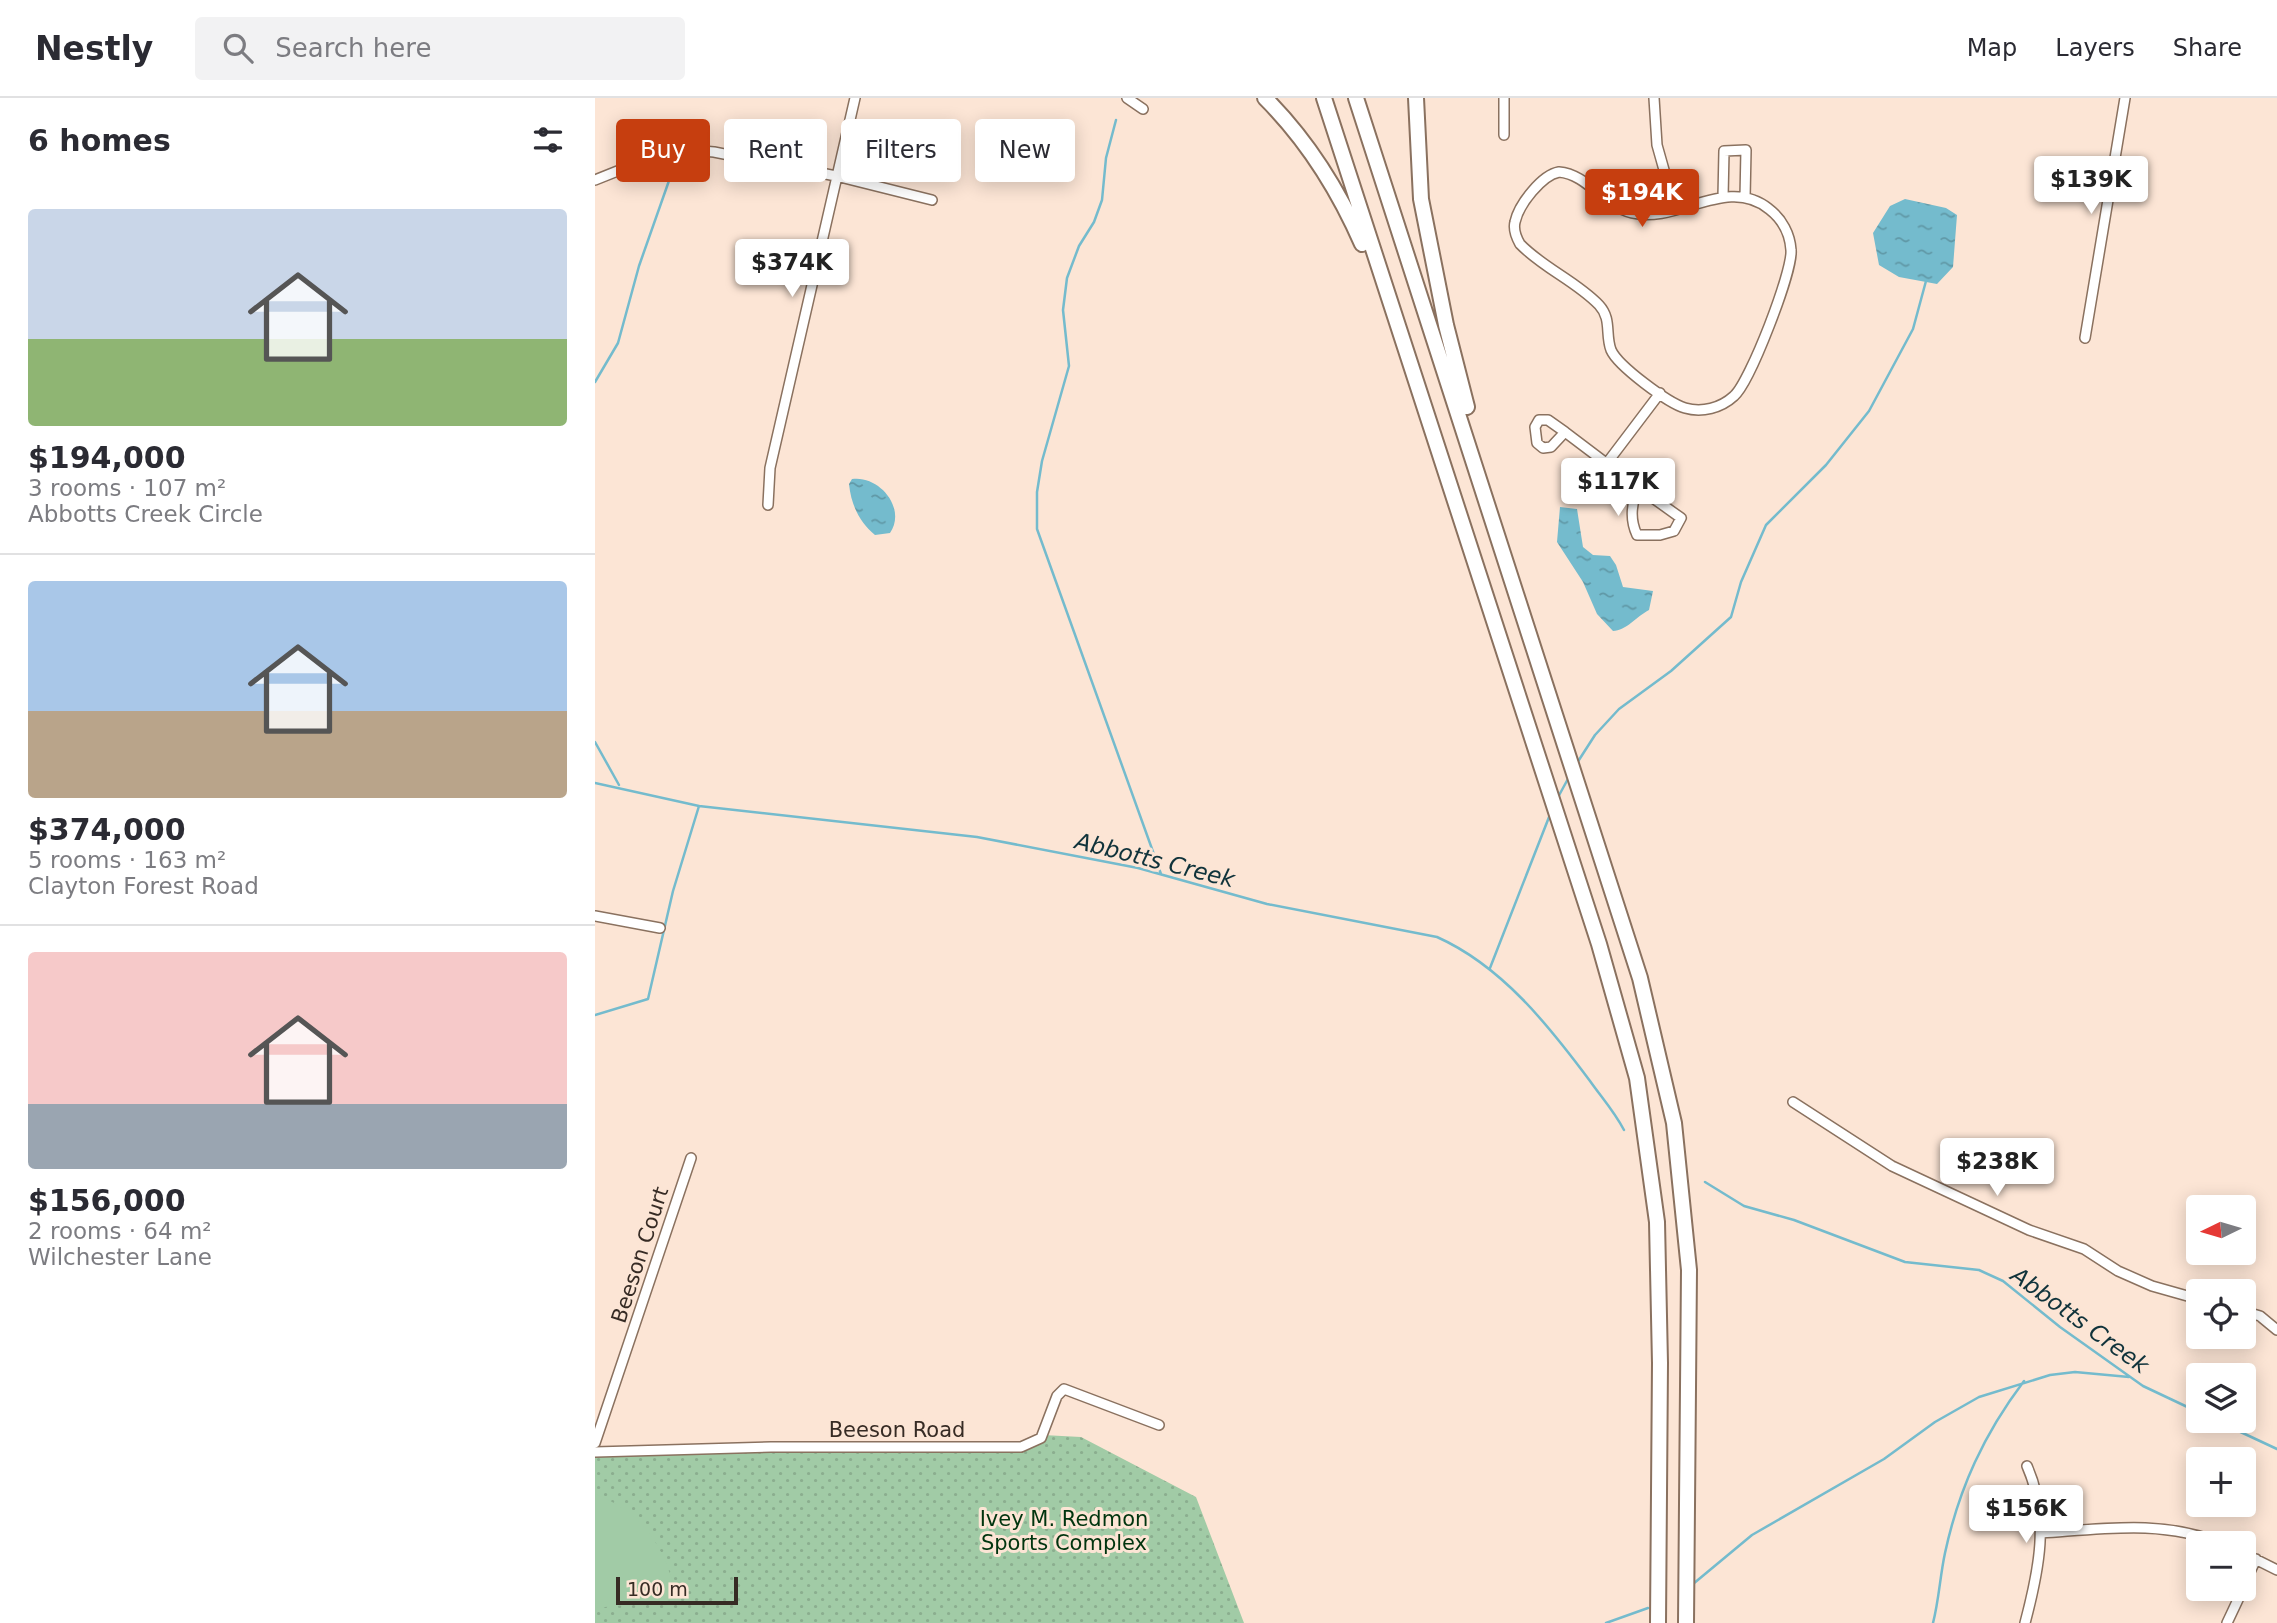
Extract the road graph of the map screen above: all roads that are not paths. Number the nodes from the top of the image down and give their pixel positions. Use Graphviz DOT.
graph roads {
  1 [pos="855,98"];
  2 [pos="1127,98"];
  3 [pos="1265,98"];
  4 [pos="1324,98"];
  5 [pos="1356,98"];
  6 [pos="1416,98"];
  7 [pos="1504,98"];
  8 [pos="1654,98"];
  9 [pos="2125,98"];
  10 [pos="1143,108"];
  11 [pos="1504,135"];
  12 [pos="835,176"];
  13 [pos="595,180"];
  14 [pos="1723,197"];
  15 [pos="1745,198"];
  16 [pos="932,200"];
  17 [pos="1675,209"];
  18 [pos="2085,338"];
  19 [pos="1411,370"];
  20 [pos="1660,393"];
  21 [pos="1565,432"];
  22 [pos="1607,463"];
  23 [pos="1639,488"];
  24 [pos="768,505"];
  25 [pos="1499,534"];
  26 [pos="595,916"];
  27 [pos="660,928"];
  28 [pos="1793,1102"];
  29 [pos="691,1158"];
  30 [pos="2186,1296"];
  31 [pos="2256,1315"];
  32 [pos="2277,1330"];
  33 [pos="1159,1425"];
  34 [pos="595,1443"];
  35 [pos="595,1452"];
  36 [pos="2028,1466"];
  37 [pos="2042,1533"];
  38 [pos="2186,1534"];
  39 [pos="2256,1559"];
  40 [pos="2277,1570"];
  41 [pos="2237,1601"];
  42 [pos="1658,1623"];
  43 [pos="1686,1623"];
  44 [pos="2025,1623"];
  45 [pos="2227,1623"];
  1 -- 12 [label="street"];
  2 -- 10 [label="street"];
  3 -- 19 [label="highway"];
  4 -- 19 [label="highway"];
  5 -- 25 [label="highway"];
  6 -- 25 [label="highway"];
  7 -- 11 [label="street"];
  8 -- 17 [label="street"];
  9 -- 18 [label="street"];
  12 -- 13 [label="street"];
  12 -- 16 [label="street"];
  12 -- 24 [label="street"];
  14 -- 15 [label="street"];
  14 -- 15 [label="street"];
  14 -- 17 [label="street"];
  15 -- 20 [label="street"];
  17 -- 20 [label="street"];
  19 -- 42 [label="highway"];
  20 -- 22 [label="street"];
  21 -- 22 [label="street"];
  22 -- 23 [label="street"];
  23 -- 23 [label="street"];
  25 -- 43 [label="highway"];
  26 -- 27 [label="street"];
  28 -- 30 [label="street"];
  29 -- 34 [label="street, Beeson Court"];
  31 -- 32 [label="street"];
  33 -- 35 [label="street, Beeson Road"];
  36 -- 37 [label="street"];
  37 -- 38 [label="street"];
  37 -- 44 [label="street"];
  39 -- 40 [label="street"];
  41 -- 45 [label="street"];
}
